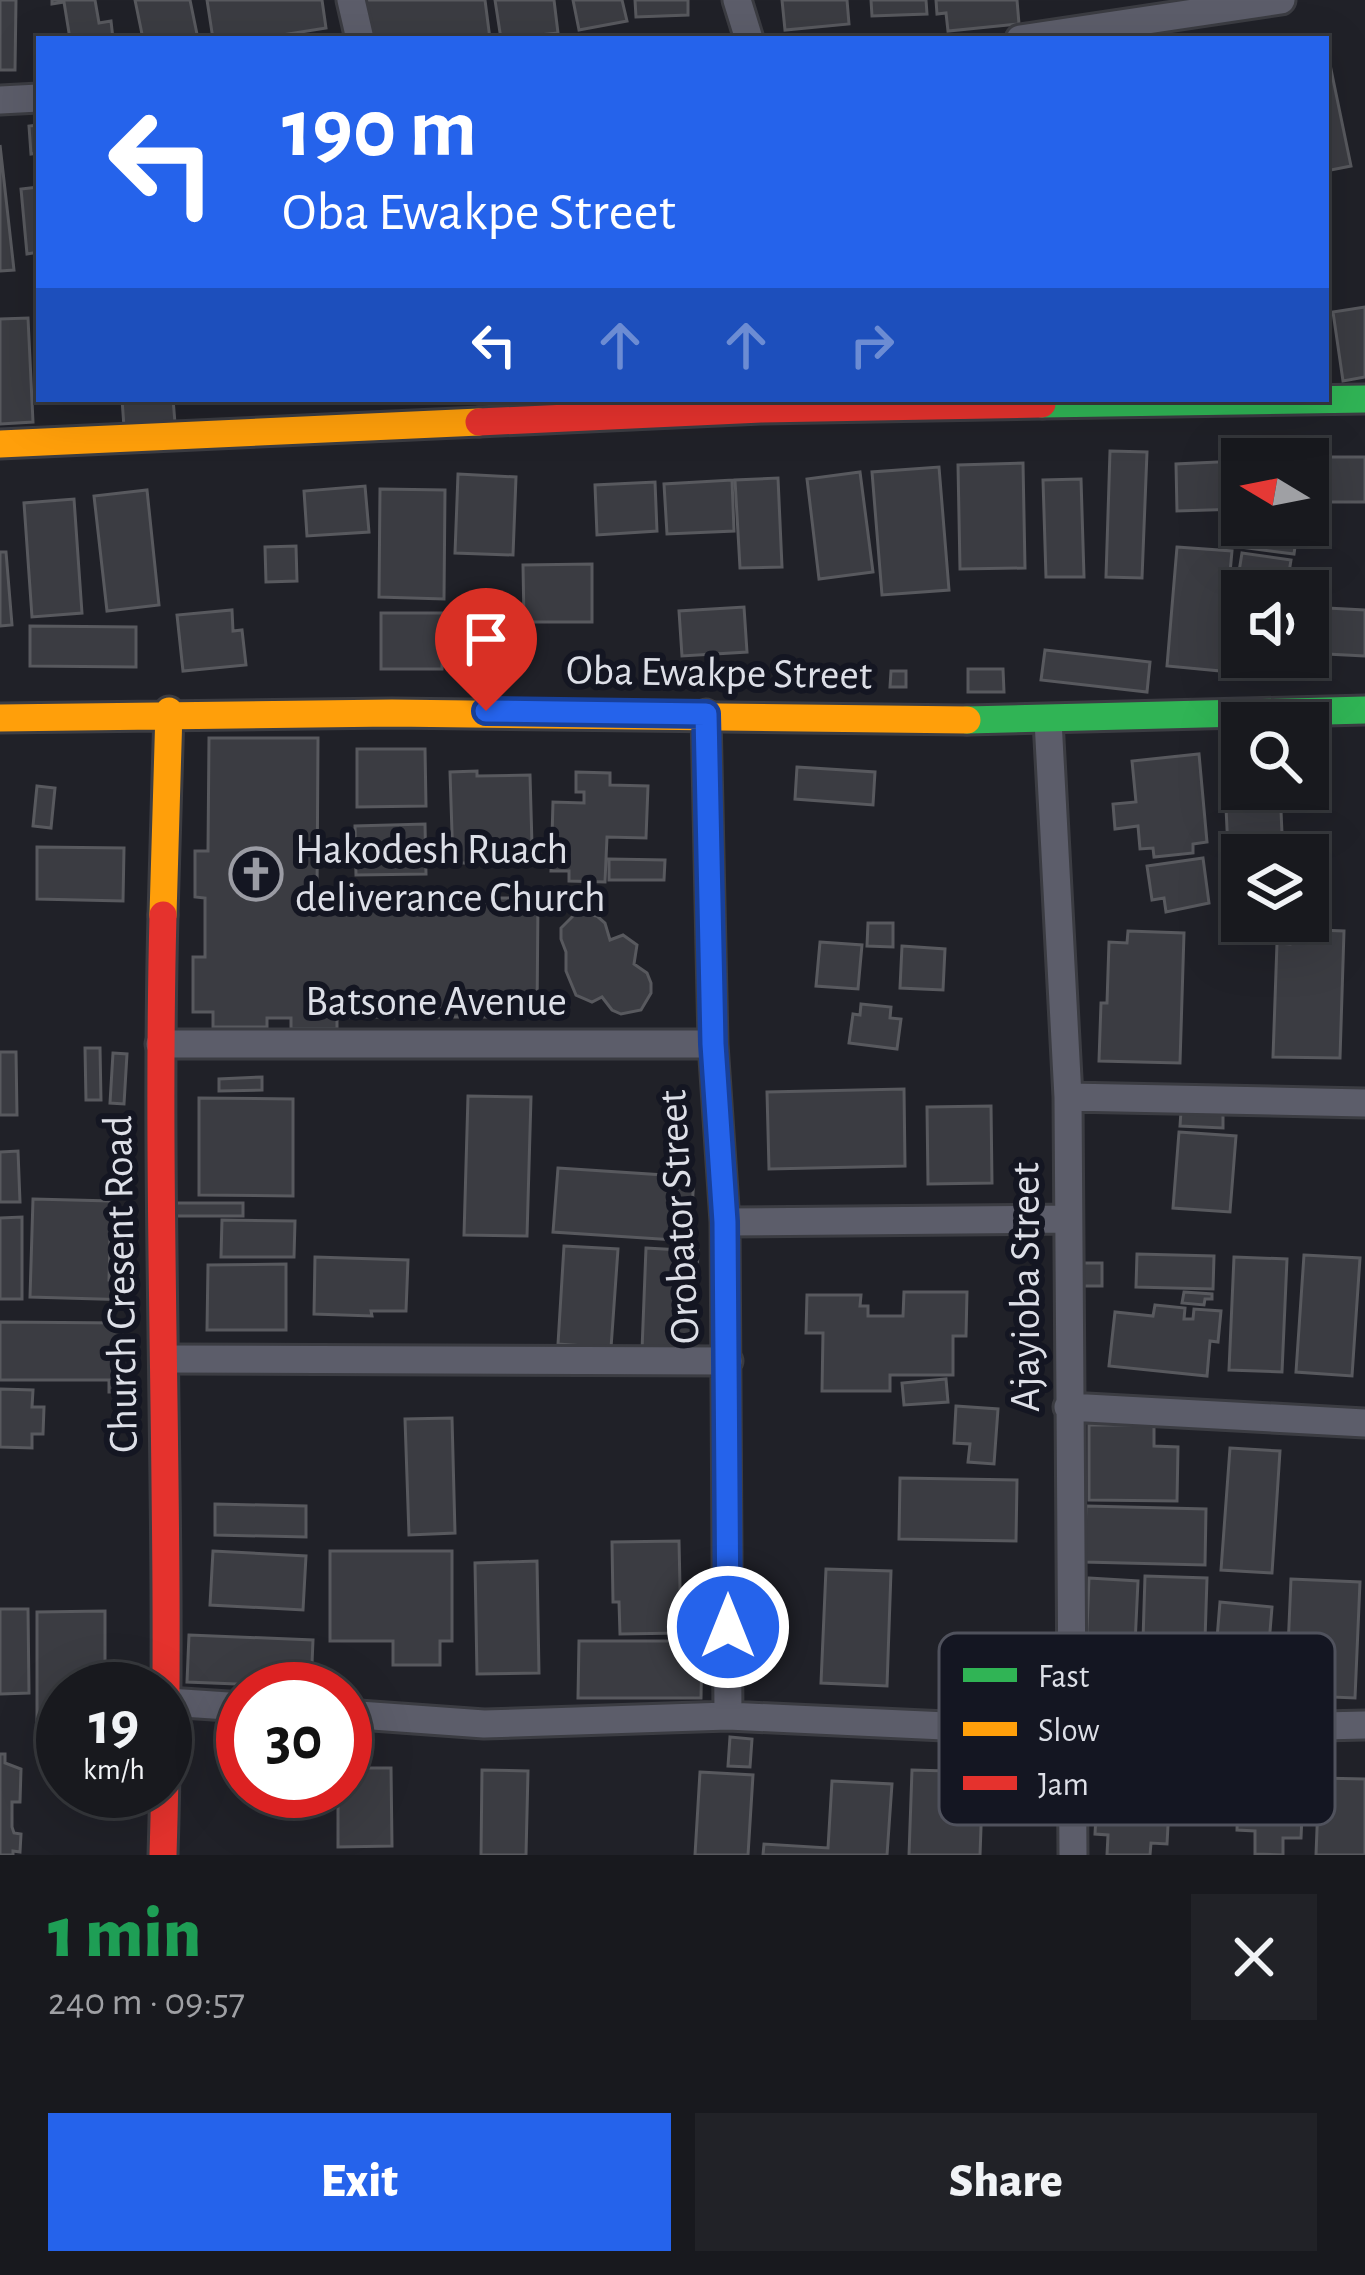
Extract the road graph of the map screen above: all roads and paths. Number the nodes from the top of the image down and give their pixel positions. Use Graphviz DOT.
graph roads {
  1 [pos="351,0"];
  2 [pos="737,0"];
  3 [pos="1281,0"];
  4 [pos="1127,13"];
  5 [pos="359,36"];
  6 [pos="748,36"];
  7 [pos="1032,36"];
  8 [pos="36,98"];
  9 [pos="0,100"];
  10 [pos="1365,399"];
  11 [pos="1329,400"];
  12 [pos="1184,402"];
  13 [pos="0,444"];
  14 [pos="1365,710"];
  15 [pos="170,711"];
  16 [pos="706,714"];
  17 [pos="0,718"];
  18 [pos="1048,720"];
  19 [pos="160,1044"];
  20 [pos="713,1044"];
  21 [pos="1068,1097"];
  22 [pos="1365,1103"];
  23 [pos="1067,1219"];
  24 [pos="725,1222"];
  25 [pos="164,1359"];
  26 [pos="728,1360"];
  27 [pos="1069,1407"];
  28 [pos="1365,1423"];
  29 [pos="1073,1633"];
  30 [pos="168,1662"];
  31 [pos="372,1716"];
  32 [pos="728,1716"];
  33 [pos="1365,1725"];
  34 [pos="939,1726"];
  35 [pos="1335,1726"];
  36 [pos="165,1818"];
  37 [pos="1073,1825"];
  38 [pos="164,1855"];
  39 [pos="1073,1855"];
  1 -- 5 [label="street"];
  2 -- 6 [label="street"];
  3 -- 4 [label="street"];
  4 -- 7 [label="street"];
  8 -- 9 [label="street"];
  10 -- 11 [label="street"];
  12 -- 13 [label="street"];
  14 -- 18 [label="street, Oba Ewakpe Street"];
  15 -- 16 [label="street, Oba Ewakpe Street"];
  15 -- 17 [label="street, Oba Ewakpe Street"];
  15 -- 19 [label="street, Church Cresent Road"];
  16 -- 18 [label="street, Oba Ewakpe Street"];
  16 -- 20 [label="street, Orobator Street"];
  18 -- 21 [label="street, Ajayioba Street"];
  19 -- 20 [label="street, Batsone Avenue"];
  19 -- 25 [label="street, Church Cresent Road"];
  20 -- 24 [label="street, Orobator Street"];
  21 -- 22 [label="street"];
  21 -- 23 [label="street, Ajayioba Street"];
  23 -- 24 [label="street"];
  23 -- 27 [label="street, Ajayioba Street"];
  24 -- 26 [label="street, Orobator Street"];
  25 -- 26 [label="street"];
  25 -- 30 [label="street, Church Cresent Road"];
  26 -- 32 [label="street, Orobator Street"];
  27 -- 28 [label="street"];
  27 -- 29 [label="street, Ajayioba Street"];
  31 -- 32 [label="street"];
  32 -- 34 [label="street"];
  33 -- 35 [label="street"];
  36 -- 38 [label="street, Church Cresent Road"];
  37 -- 39 [label="street, Ajayioba Street"];
}
